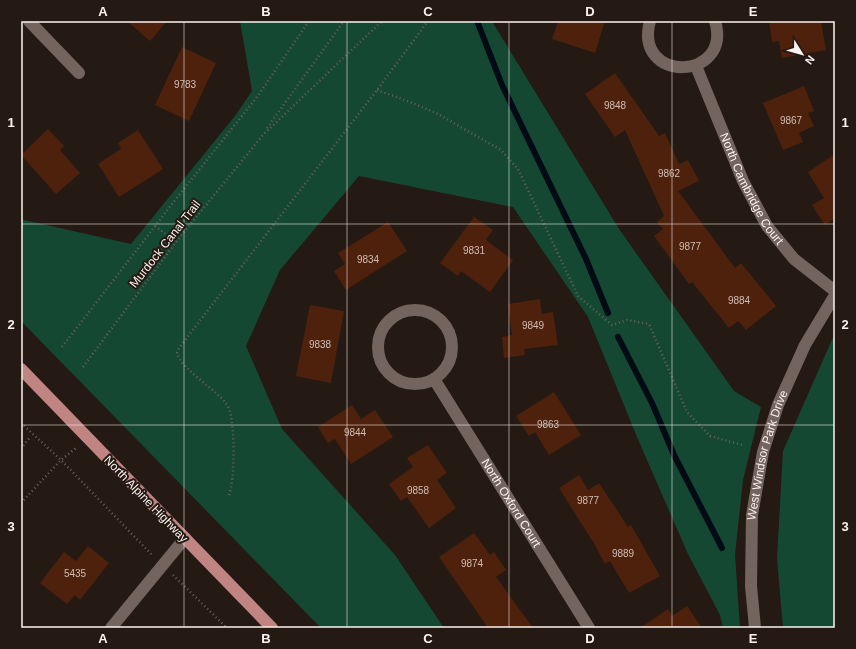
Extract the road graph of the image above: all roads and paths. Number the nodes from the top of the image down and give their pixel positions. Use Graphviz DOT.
graph roads {
  1 [pos="30,21"];
  2 [pos="309,21"];
  3 [pos="344,21"];
  4 [pos="382,21"];
  5 [pos="428,21"];
  6 [pos="650,21"];
  7 [pos="715,21"];
  8 [pos="696,66"];
  9 [pos="79,73"];
  10 [pos="377,90"];
  11 [pos="264,134"];
  12 [pos="155,226"];
  13 [pos="176,242"];
  14 [pos="835,291"];
  15 [pos="835,295"];
  16 [pos="62,347"];
  17 [pos="83,367"];
  18 [pos="21,369"];
  19 [pos="434,379"];
  20 [pos="21,423"];
  21 [pos="30,437"];
  22 [pos="742,445"];
  23 [pos="21,449"];
  24 [pos="62,460"];
  25 [pos="229,495"];
  26 [pos="21,503"];
  27 [pos="185,538"];
  28 [pos="163,565"];
  29 [pos="111,628"];
  30 [pos="227,628"];
  31 [pos="272,628"];
  32 [pos="589,628"];
  33 [pos="755,628"];
  1 -- 9 [label="street"];
  2 -- 12 [label="path"];
  3 -- 11 [label="path, Murdock Canal Trail"];
  4 -- 11 [label="path, Murdock Canal Trail"];
  5 -- 10 [label="path"];
  6 -- 8 [label="street"];
  7 -- 8 [label="street"];
  8 -- 14 [label="street, North Cambridge Court"];
  10 -- 22 [label="path"];
  10 -- 25 [label="path"];
  11 -- 13 [label="path, Murdock Canal Trail"];
  12 -- 13 [label="path"];
  12 -- 16 [label="path"];
  13 -- 17 [label="path, Murdock Canal Trail"];
  15 -- 33 [label="street, West Windsor Park Drive"];
  18 -- 27 [label="main road, North Alpine Highway"];
  19 -- 19 [label="street"];
  19 -- 32 [label="street, North Oxford Court"];
  20 -- 24 [label="path"];
  21 -- 23 [label="path"];
  24 -- 26 [label="path"];
  24 -- 28 [label="path"];
  27 -- 28 [label="street"];
  27 -- 31 [label="main road, North Alpine Highway"];
  28 -- 29 [label="street"];
  28 -- 30 [label="path"];
}
